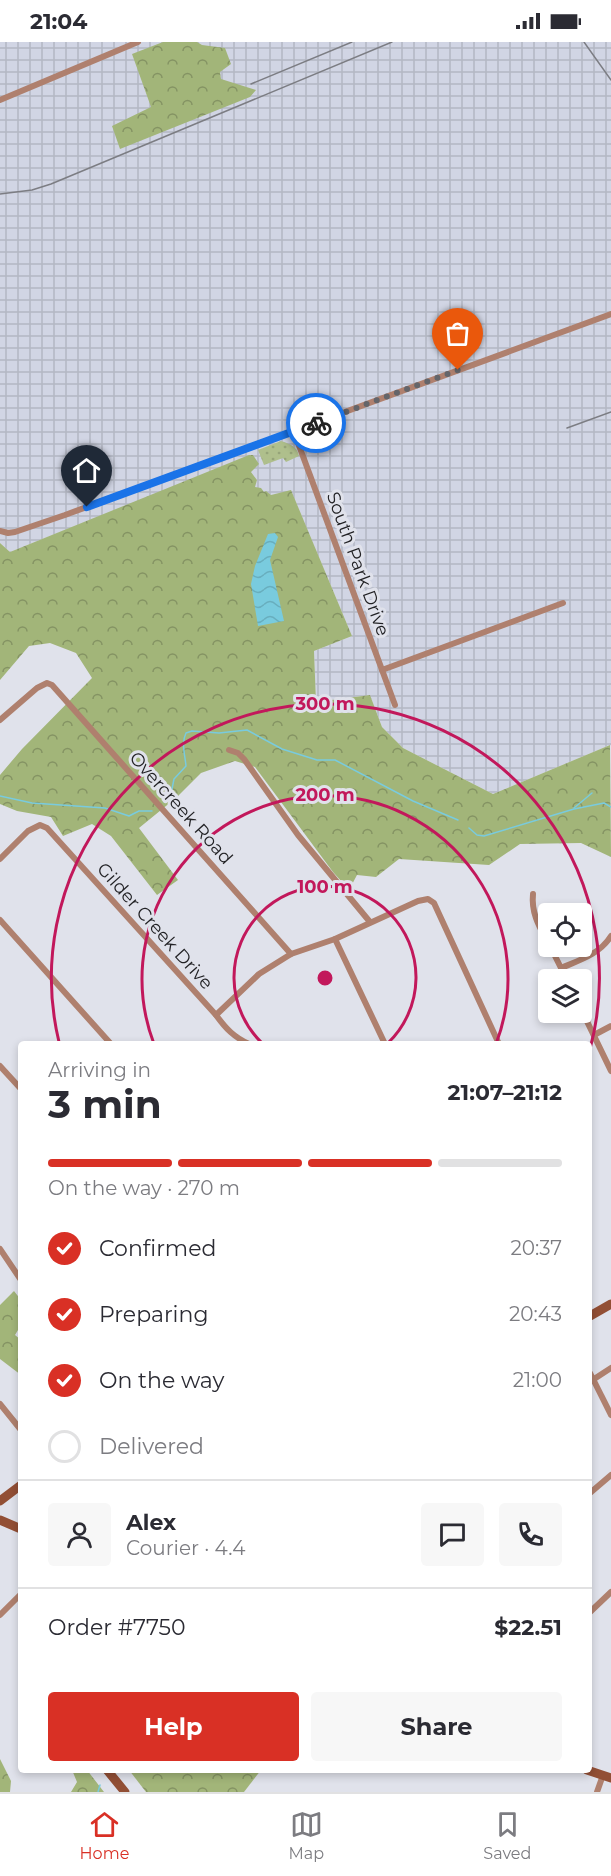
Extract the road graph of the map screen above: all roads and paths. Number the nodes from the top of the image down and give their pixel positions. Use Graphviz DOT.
graph roads {
  1 [pos="138,42"];
  2 [pos="0,100"];
  3 [pos="611,314"];
  4 [pos="294,432"];
  5 [pos="0,531"];
  6 [pos="563,603"];
  7 [pos="382,670"];
  8 [pos="395,705"];
  9 [pos="0,720"];
  10 [pos="229,750"];
  11 [pos="0,859"];
  12 [pos="532,894"];
  13 [pos="0,920"];
  14 [pos="370,922"];
  15 [pos="538,925"];
  16 [pos="611,936"];
  17 [pos="335,939"];
  18 [pos="291,954"];
  19 [pos="555,957"];
  20 [pos="561,968"];
  21 [pos="216,1015"];
  22 [pos="588,1023"];
  23 [pos="611,1026"];
  24 [pos="594,1035"];
  25 [pos="108,1041"];
  26 [pos="244,1041"];
  27 [pos="384,1041"];
  28 [pos="498,1041"];
  29 [pos="0,1066"];
  30 [pos="611,1071"];
  31 [pos="18,1086"];
  32 [pos="0,1249"];
  33 [pos="18,1276"];
  34 [pos="611,1304"];
  35 [pos="592,1315"];
  36 [pos="611,1368"];
  37 [pos="592,1380"];
  38 [pos="592,1383"];
  39 [pos="0,1404"];
  40 [pos="611,1415"];
  41 [pos="18,1426"];
  42 [pos="611,1474"];
  43 [pos="18,1487"];
  44 [pos="592,1491"];
  45 [pos="0,1501"];
  46 [pos="0,1520"];
  47 [pos="18,1528"];
  48 [pos="611,1592"];
  49 [pos="18,1597"];
  50 [pos="592,1610"];
  51 [pos="0,1615"];
  52 [pos="592,1772"];
  53 [pos="109,1773"];
  54 [pos="607,1776"];
  55 [pos="125,1792"];
  56 [pos="597,1792"];
  1 -- 2 [label="street"];
  3 -- 4 [label="street"];
  4 -- 5 [label="street"];
  4 -- 7 [label="street, South Park Drive"];
  6 -- 7 [label="street"];
  7 -- 8 [label="street, South Park Drive"];
  9 -- 18 [label="street, Overcreek Road"];
  10 -- 14 [label="street"];
  11 -- 21 [label="street, Gilder Creek Drive"];
  12 -- 15 [label="street"];
  13 -- 25 [label="street"];
  14 -- 17 [label="street"];
  14 -- 28 [label="street"];
  16 -- 20 [label="street"];
  17 -- 18 [label="street"];
  17 -- 27 [label="street"];
  18 -- 21 [label="street"];
  19 -- 20 [label="street"];
  21 -- 26 [label="street, Gilder Creek Drive"];
  22 -- 24 [label="street"];
  23 -- 24 [label="street"];
  24 -- 30 [label="street"];
  29 -- 31 [label="street"];
  32 -- 33 [label="street"];
  34 -- 35 [label="street"];
  36 -- 37 [label="street"];
  38 -- 40 [label="street"];
  39 -- 41 [label="street"];
  42 -- 44 [label="street"];
  43 -- 45 [label="street"];
  46 -- 47 [label="street"];
  48 -- 50 [label="street"];
  49 -- 51 [label="street"];
  52 -- 54 [label="street"];
  53 -- 55 [label="street"];
  54 -- 56 [label="street"];
}
